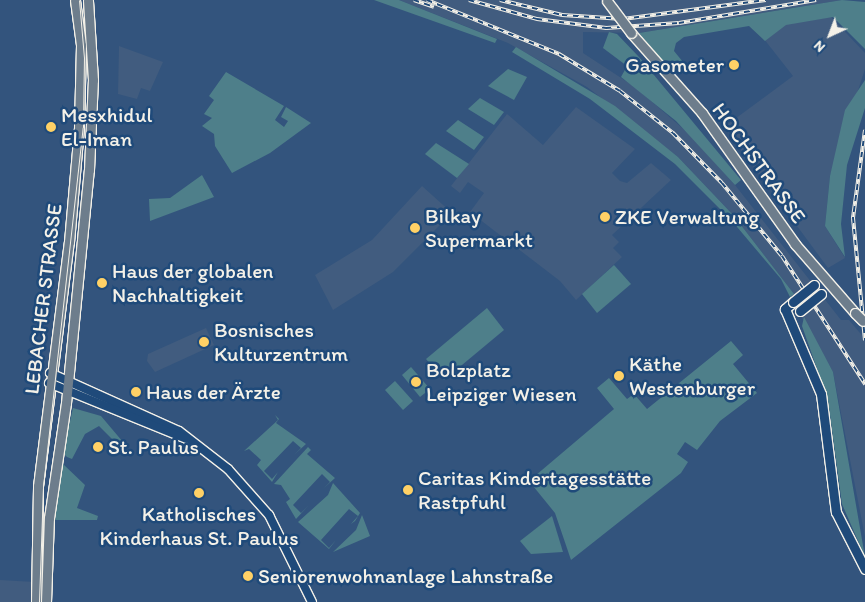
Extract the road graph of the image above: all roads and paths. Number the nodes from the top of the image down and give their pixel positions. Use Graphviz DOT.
graph roads {
  1 [pos="76,0"];
  2 [pos="88,0"];
  3 [pos="606,1"];
  4 [pos="823,279"];
  5 [pos="831,286"];
  6 [pos="75,303"];
  7 [pos="59,308"];
  8 [pos="789,320"];
  9 [pos="865,324"];
  10 [pos="50,373"];
  11 [pos="66,382"];
  12 [pos="49,383"];
  13 [pos="66,392"];
  14 [pos="190,441"];
  15 [pos="38,496"];
  16 [pos="49,518"];
  17 [pos="865,569"];
  18 [pos="36,602"];
  19 [pos="46,602"];
  20 [pos="312,602"];
  1 -- 7 [label="main road, LEBACHER STRASSE"];
  2 -- 6 [label="main road, LEBACHER STRASSE"];
  3 -- 4 [label="main road, HOCHSTRASSE, bridge"];
  4 -- 5 [label="main road, HOCHSTRASSE"];
  4 -- 8 [label="main road, bridge"];
  5 -- 8 [label="main road, bridge"];
  5 -- 9 [label="main road, HOCHSTRASSE, bridge"];
  6 -- 7 [label="main road"];
  6 -- 11 [label="main road, LEBACHER STRASSE"];
  7 -- 10 [label="main road, LEBACHER STRASSE"];
  8 -- 17 [label="main road"];
  10 -- 11 [label="street"];
  10 -- 12 [label="main road, LEBACHER STRASSE"];
  11 -- 13 [label="main road, LEBACHER STRASSE"];
  11 -- 14 [label="street"];
  12 -- 13 [label="street"];
  12 -- 15 [label="main road, LEBACHER STRASSE"];
  13 -- 14 [label="street"];
  13 -- 16 [label="main road, LEBACHER STRASSE"];
  14 -- 20 [label="street"];
  15 -- 16 [label="main road"];
  15 -- 18 [label="main road, LEBACHER STRASSE"];
  16 -- 19 [label="main road, LEBACHER STRASSE"];
}
